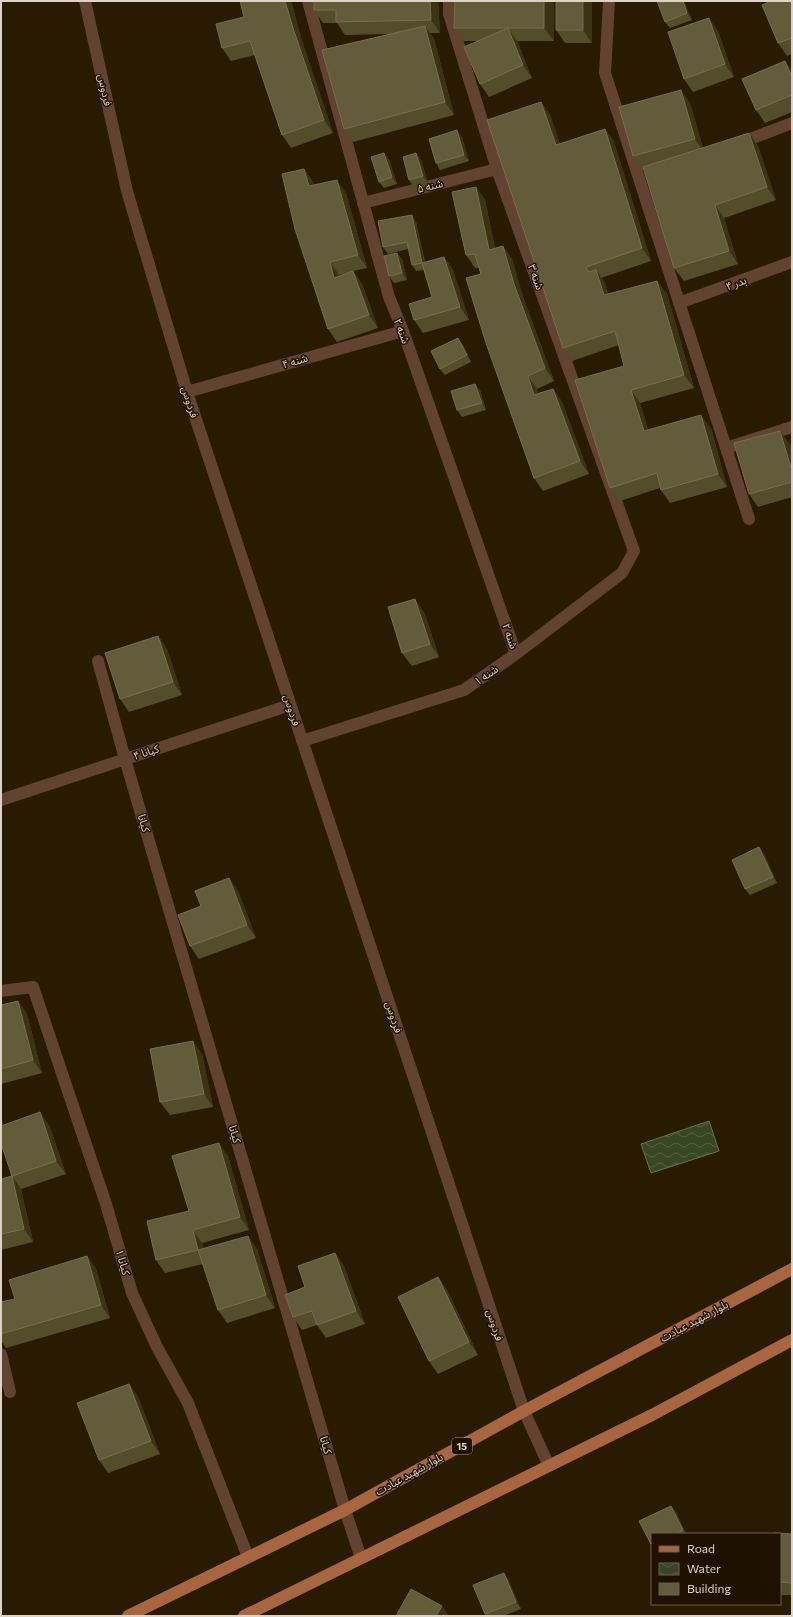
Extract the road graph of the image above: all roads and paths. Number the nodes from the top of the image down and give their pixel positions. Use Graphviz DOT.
graph roads {
  1 [pos="85,1"];
  2 [pos="308,1"];
  3 [pos="449,1"];
  4 [pos="609,1"];
  5 [pos="792,123"];
  6 [pos="727,148"];
  7 [pos="497,169"];
  8 [pos="655,176"];
  9 [pos="640,181"];
  10 [pos="363,203"];
  11 [pos="792,262"];
  12 [pos="679,303"];
  13 [pos="403,331"];
  14 [pos="187,392"];
  15 [pos="792,427"];
  16 [pos="726,448"];
  17 [pos="749,519"];
  18 [pos="634,551"];
  19 [pos="516,654"];
  20 [pos="98,661"];
  21 [pos="290,705"];
  22 [pos="302,741"];
  23 [pos="125,759"];
  24 [pos="1,799"];
  25 [pos="1,991"];
  26 [pos="792,1269"];
  27 [pos="792,1340"];
  28 [pos="1,1354"];
  29 [pos="10,1392"];
  30 [pos="524,1411"];
  31 [pos="550,1466"];
  32 [pos="345,1510"];
  33 [pos="248,1557"];
  34 [pos="362,1558"];
  35 [pos="128,1616"];
  36 [pos="244,1616"];
  1 -- 14 [label="street, فردوس"];
  2 -- 10 [label="street, شنه ۲"];
  3 -- 7 [label="street, شنه ۳"];
  4 -- 9 [label="street"];
  5 -- 6 [label="street"];
  7 -- 10 [label="street, شنه ۵"];
  7 -- 18 [label="street, شنه ۳"];
  8 -- 9 [label="street"];
  9 -- 12 [label="street"];
  10 -- 13 [label="street, شنه ۲"];
  11 -- 12 [label="street, بدر ۴"];
  12 -- 16 [label="street"];
  13 -- 14 [label="street, شنه ۴"];
  13 -- 19 [label="street, شنه ۲"];
  14 -- 21 [label="street, فردوس"];
  15 -- 16 [label="street"];
  16 -- 17 [label="street"];
  18 -- 19 [label="street, شنه ۱"];
  19 -- 22 [label="street, شنه ۱"];
  20 -- 23 [label="street, کیانا"];
  21 -- 22 [label="street, فردوس"];
  21 -- 23 [label="street, کیانا ۴"];
  22 -- 30 [label="street, فردوس"];
  23 -- 24 [label="street, کیانا ۴"];
  23 -- 32 [label="street, کیانا"];
  25 -- 33 [label="street, کیانا ۱"];
  26 -- 30 [label="main road, بلوار شهید عبادت / 15"];
  27 -- 31 [label="main road"];
  28 -- 29 [label="street"];
  30 -- 31 [label="street, فردوس"];
  30 -- 32 [label="main road, بلوار شهید عبادت / 15"];
  31 -- 34 [label="main road"];
  32 -- 33 [label="main road, بلوار شهید عبادت / 15"];
  32 -- 34 [label="street, کیانا"];
  33 -- 35 [label="main road, بلوار شهید عبادت / 15"];
  34 -- 36 [label="main road"];
}
